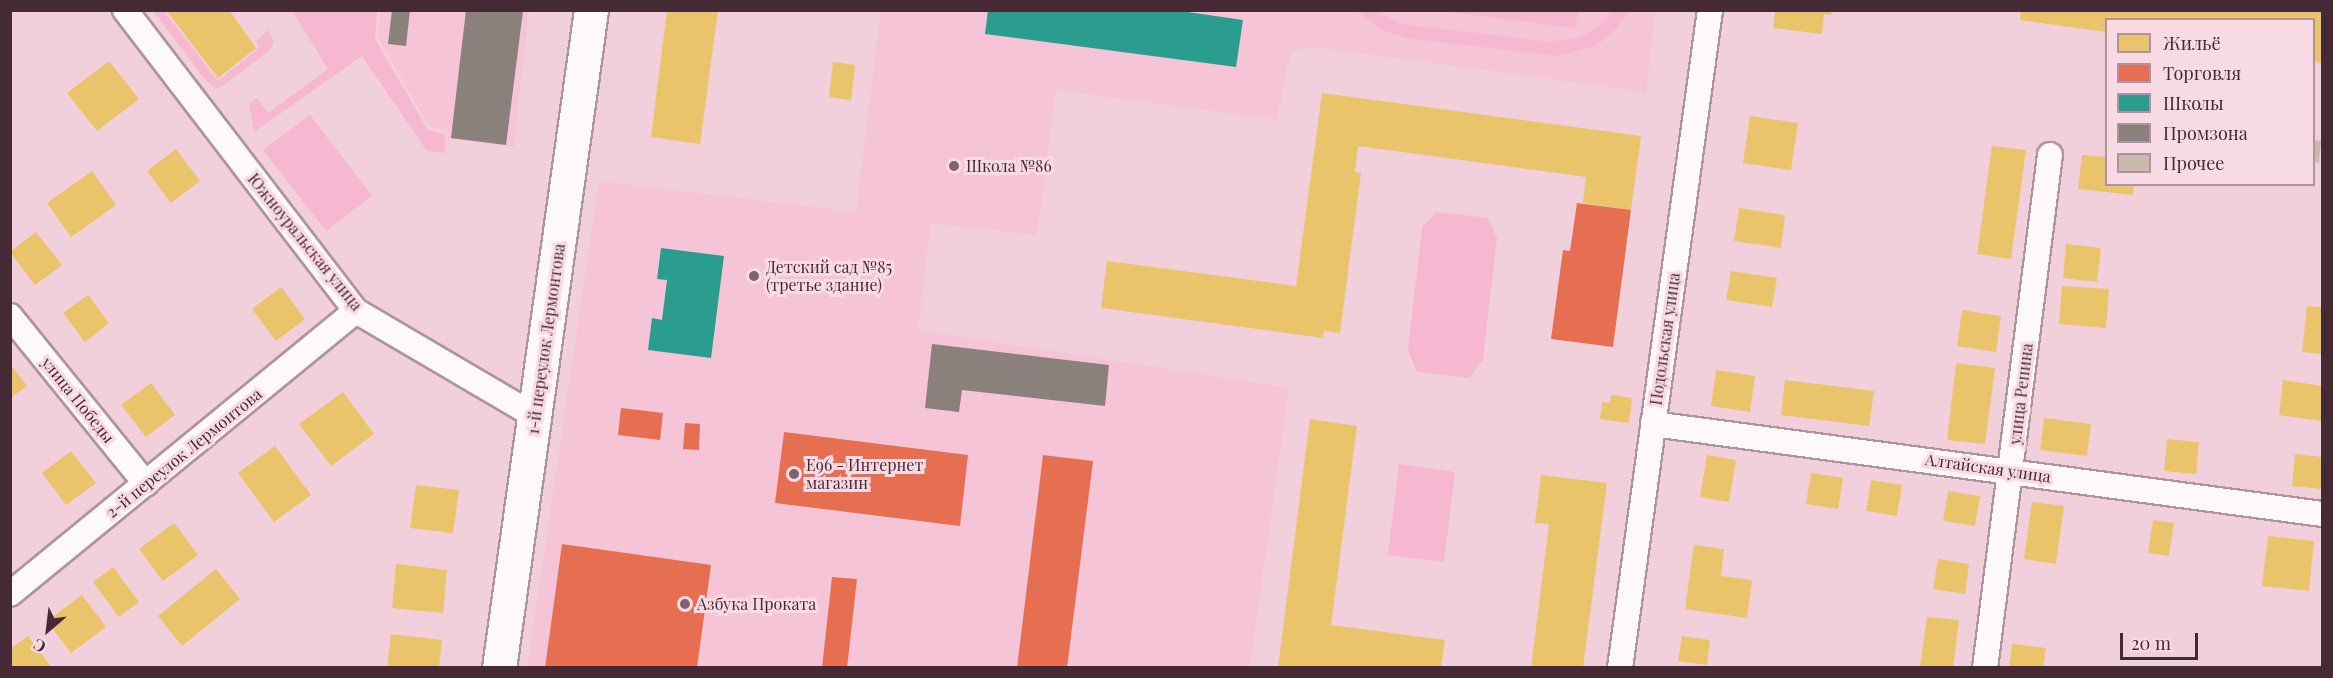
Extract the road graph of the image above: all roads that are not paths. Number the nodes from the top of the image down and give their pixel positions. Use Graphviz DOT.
graph roads {
  1 [pos="125,10"];
  2 [pos="591,10"];
  3 [pos="1710,10"];
  4 [pos="2050,155"];
  5 [pos="356,311"];
  6 [pos="10,316"];
  7 [pos="535,416"];
  8 [pos="1653,424"];
  9 [pos="2012,471"];
  10 [pos="146,484"];
  11 [pos="2322,514"];
  12 [pos="10,594"];
  13 [pos="499,668"];
  14 [pos="1620,668"];
  15 [pos="1985,668"];
  1 -- 5 [label="street, Южноуральская улица"];
  2 -- 7 [label="street, 1-й переулок Лермонтова"];
  3 -- 8 [label="street, Подольская улица"];
  4 -- 9 [label="street, улица Репина"];
  5 -- 7 [label="street, Южноуральская улица"];
  5 -- 10 [label="street, 2-й переулок Лермонтова"];
  6 -- 10 [label="street, улица Победы"];
  7 -- 13 [label="street, 1-й переулок Лермонтова"];
  8 -- 9 [label="street, Алтайская улица"];
  8 -- 14 [label="street, Подольская улица"];
  9 -- 11 [label="street, Алтайская улица"];
  9 -- 15 [label="street, улица Репина"];
  10 -- 12 [label="street, 2-й переулок Лермонтова"];
}
